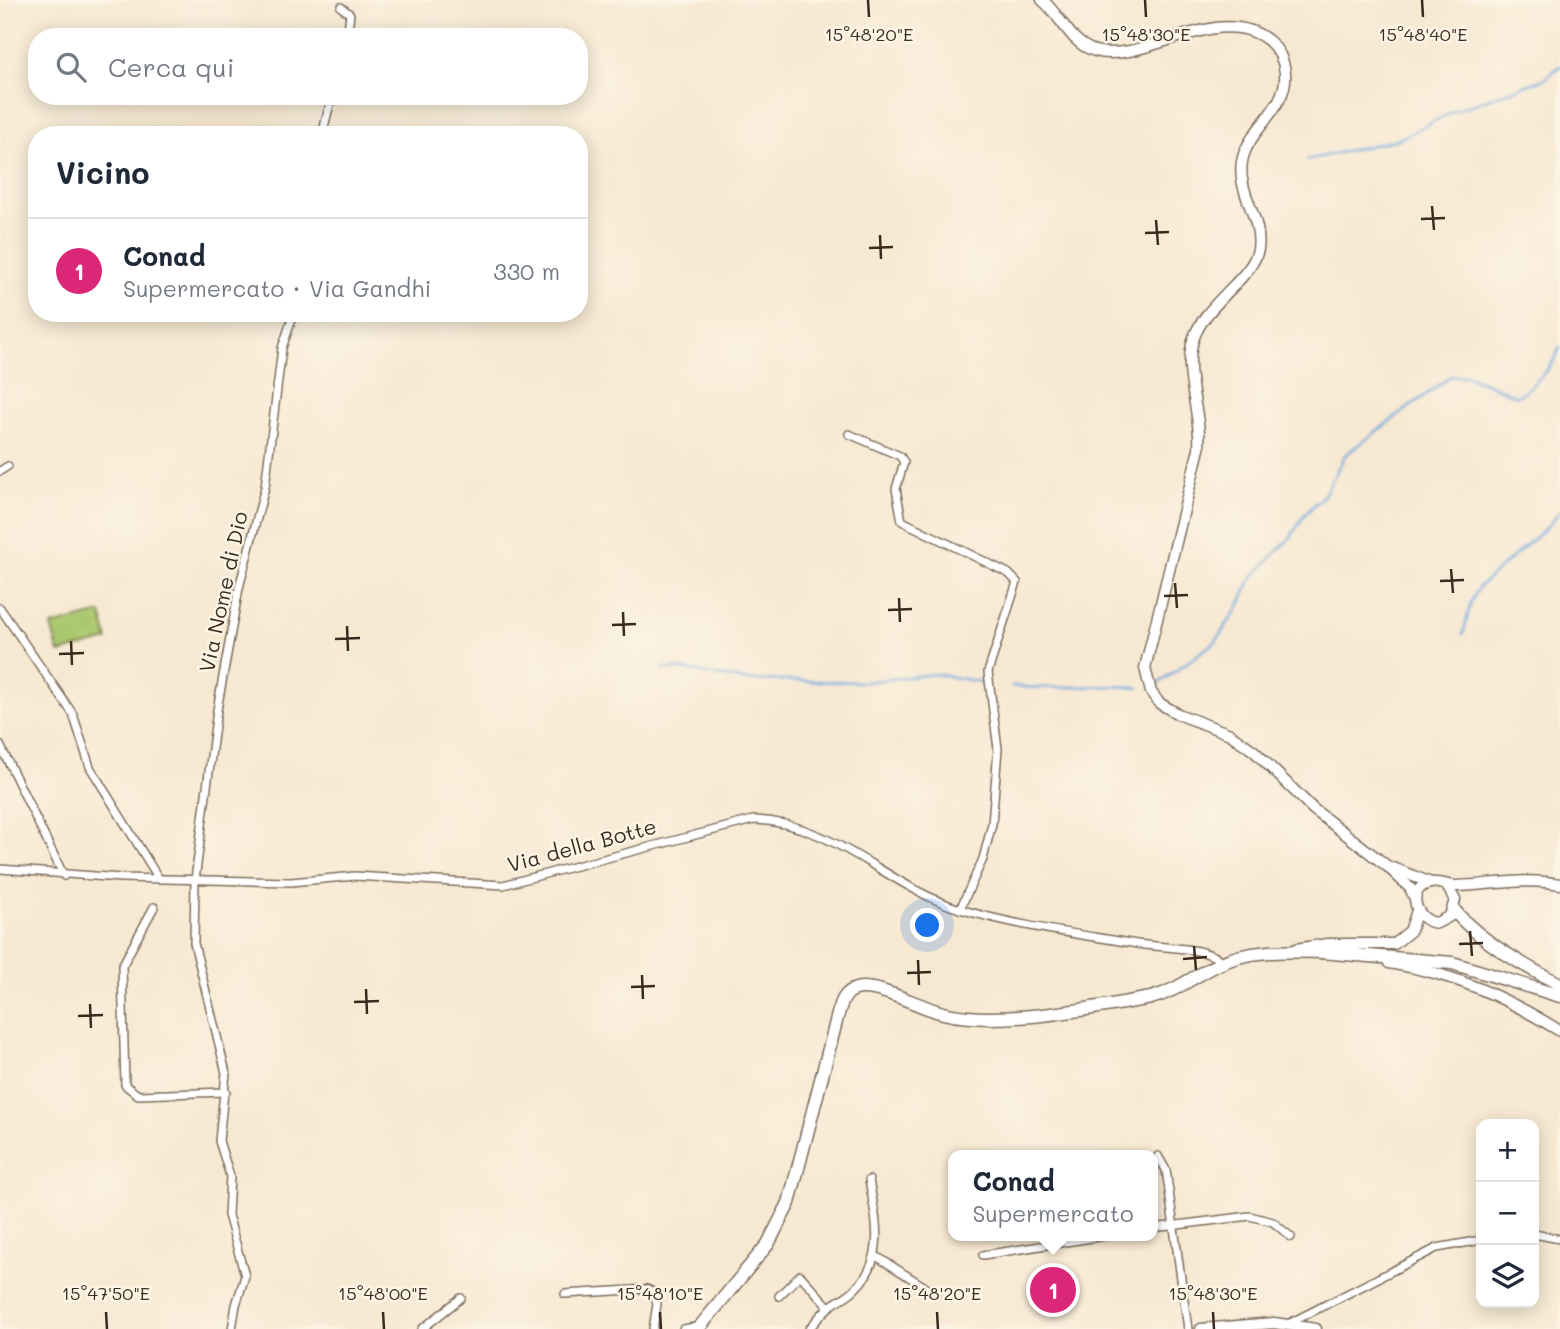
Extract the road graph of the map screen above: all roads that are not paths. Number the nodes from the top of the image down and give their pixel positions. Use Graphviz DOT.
graph roads {
  1 [pos="1042,0"];
  2 [pos="341,7"];
  3 [pos="348,28"];
  4 [pos="330,105"];
  5 [pos="324,126"];
  6 [pos="291,322"];
  7 [pos="849,434"];
  8 [pos="8,466"];
  9 [pos="0,471"];
  10 [pos="0,608"];
  11 [pos="0,745"];
  12 [pos="1387,866"];
  13 [pos="0,869"];
  14 [pos="64,876"];
  15 [pos="159,879"];
  16 [pos="195,880"];
  17 [pos="1432,883"];
  18 [pos="1560,884"];
  19 [pos="1477,885"];
  20 [pos="1447,886"];
  21 [pos="1416,905"];
  22 [pos="1454,905"];
  23 [pos="154,907"];
  24 [pos="960,909"];
  25 [pos="1289,951"];
  26 [pos="1321,952"];
  27 [pos="1223,962"];
  28 [pos="1560,984"];
  29 [pos="1560,996"];
  30 [pos="1560,1031"];
  31 [pos="226,1092"];
  32 [pos="1158,1158"];
  33 [pos="869,1180"];
  34 [pos="1174,1225"];
  35 [pos="1158,1227"];
  36 [pos="1539,1235"];
  37 [pos="1291,1237"];
  38 [pos="1560,1240"];
  39 [pos="1072,1241"];
  40 [pos="1476,1241"];
  41 [pos="983,1255"];
  42 [pos="876,1256"];
  43 [pos="565,1294"];
  44 [pos="936,1294"];
  45 [pos="779,1296"];
  46 [pos="461,1298"];
  47 [pos="829,1307"];
  48 [pos="1288,1324"];
  49 [pos="700,1327"];
  50 [pos="232,1329"];
  51 [pos="422,1329"];
  52 [pos="653,1329"];
  53 [pos="683,1329"];
  54 [pos="809,1329"];
  55 [pos="1188,1329"];
  56 [pos="1201,1329"];
  57 [pos="1316,1329"];
  1 -- 12 [label="main road"];
  2 -- 3 [label="street"];
  4 -- 5 [label="street"];
  6 -- 16 [label="street, Via Nome di Dio"];
  7 -- 24 [label="street"];
  8 -- 9 [label="street"];
  10 -- 15 [label="street"];
  11 -- 14 [label="street"];
  12 -- 17 [label="main road"];
  12 -- 21 [label="main road"];
  13 -- 14 [label="street, Via della Botte"];
  14 -- 15 [label="street, Via della Botte"];
  15 -- 16 [label="street, Via della Botte"];
  16 -- 24 [label="street, Via della Botte"];
  16 -- 31 [label="street, Via Nome di Dio"];
  17 -- 20 [label="main road"];
  17 -- 21 [label="main road"];
  18 -- 19 [label="main road"];
  19 -- 20 [label="main road"];
  19 -- 22 [label="main road"];
  20 -- 22 [label="main road"];
  21 -- 22 [label="main road"];
  21 -- 25 [label="main road"];
  22 -- 28 [label="main road"];
  23 -- 31 [label="street"];
  24 -- 27 [label="street, Via della Botte"];
  25 -- 26 [label="main road"];
  25 -- 27 [label="main road"];
  26 -- 29 [label="main road"];
  26 -- 30 [label="main road"];
  27 -- 49 [label="main road"];
  31 -- 50 [label="street, Via Nome di Dio"];
  32 -- 34 [label="street"];
  33 -- 42 [label="street"];
  34 -- 35 [label="street"];
  34 -- 37 [label="street"];
  34 -- 55 [label="street"];
  36 -- 38 [label="street"];
  39 -- 41 [label="street"];
  40 -- 48 [label="street"];
  42 -- 44 [label="street"];
  42 -- 47 [label="street"];
  43 -- 52 [label="street"];
  45 -- 47 [label="street"];
  46 -- 51 [label="street"];
  47 -- 54 [label="street"];
  48 -- 56 [label="main road"];
  48 -- 57 [label="main road"];
  49 -- 53 [label="street"];
}
